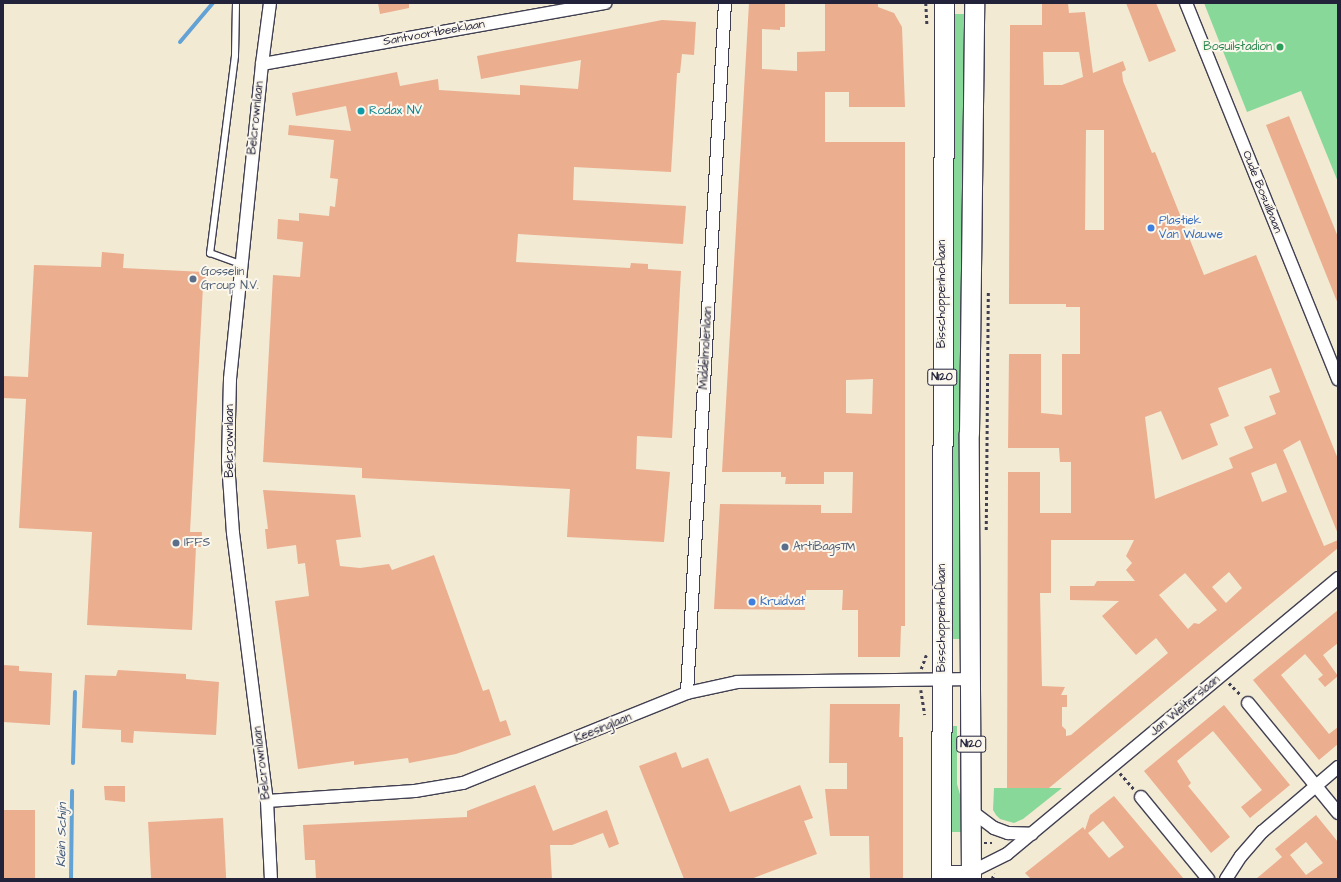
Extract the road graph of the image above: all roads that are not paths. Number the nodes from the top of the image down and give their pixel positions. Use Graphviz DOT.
graph roads {
  1 [pos="236,3"];
  2 [pos="270,3"];
  3 [pos="606,3"];
  4 [pos="725,3"];
  5 [pos="944,3"];
  6 [pos="974,3"];
  7 [pos="1186,3"];
  8 [pos="262,64"];
  9 [pos="241,264"];
  10 [pos="1338,380"];
  11 [pos="1338,578"];
  12 [pos="971,679"];
  13 [pos="942,681"];
  14 [pos="687,693"];
  15 [pos="1248,703"];
  16 [pos="1338,767"];
  17 [pos="1315,786"];
  18 [pos="1141,797"];
  19 [pos="267,801"];
  20 [pos="970,810"];
  21 [pos="1338,813"];
  22 [pos="1032,834"];
  23 [pos="941,875"];
  24 [pos="971,876"];
  25 [pos="271,879"];
  26 [pos="1208,879"];
  27 [pos="1226,879"];
  1 -- 9 [label="lane"];
  2 -- 8 [label="street, Belcrownlaan"];
  3 -- 8 [label="street, Santvoortbeeklaan"];
  4 -- 14 [label="street, Middelmolenlaan"];
  5 -- 13 [label="main road, Bisschoppenhoflaan / N120"];
  6 -- 12 [label="main road, N120"];
  7 -- 10 [label="street, Oude Bosuilbaan"];
  8 -- 9 [label="street, Belcrownlaan"];
  9 -- 19 [label="street, Belcrownlaan"];
  11 -- 22 [label="street, Jan Welterslaan"];
  12 -- 13 [label="street, Bisschoppenhoflaan"];
  12 -- 20 [label="main road, N120"];
  13 -- 14 [label="street, Keesinglaan"];
  13 -- 23 [label="main road, Bisschoppenhoflaan / N120"];
  14 -- 19 [label="street, Keesinglaan"];
  15 -- 17 [label="street"];
  16 -- 17 [label="street"];
  17 -- 21 [label="street"];
  17 -- 27 [label="street"];
  18 -- 26 [label="street"];
  19 -- 25 [label="street, Belcrownlaan"];
  20 -- 22 [label="street"];
  20 -- 24 [label="main road, N120"];
  22 -- 24 [label="street, Jan Welterslaan"];
  23 -- 24 [label="street, Jan Welterslaan"];
}
